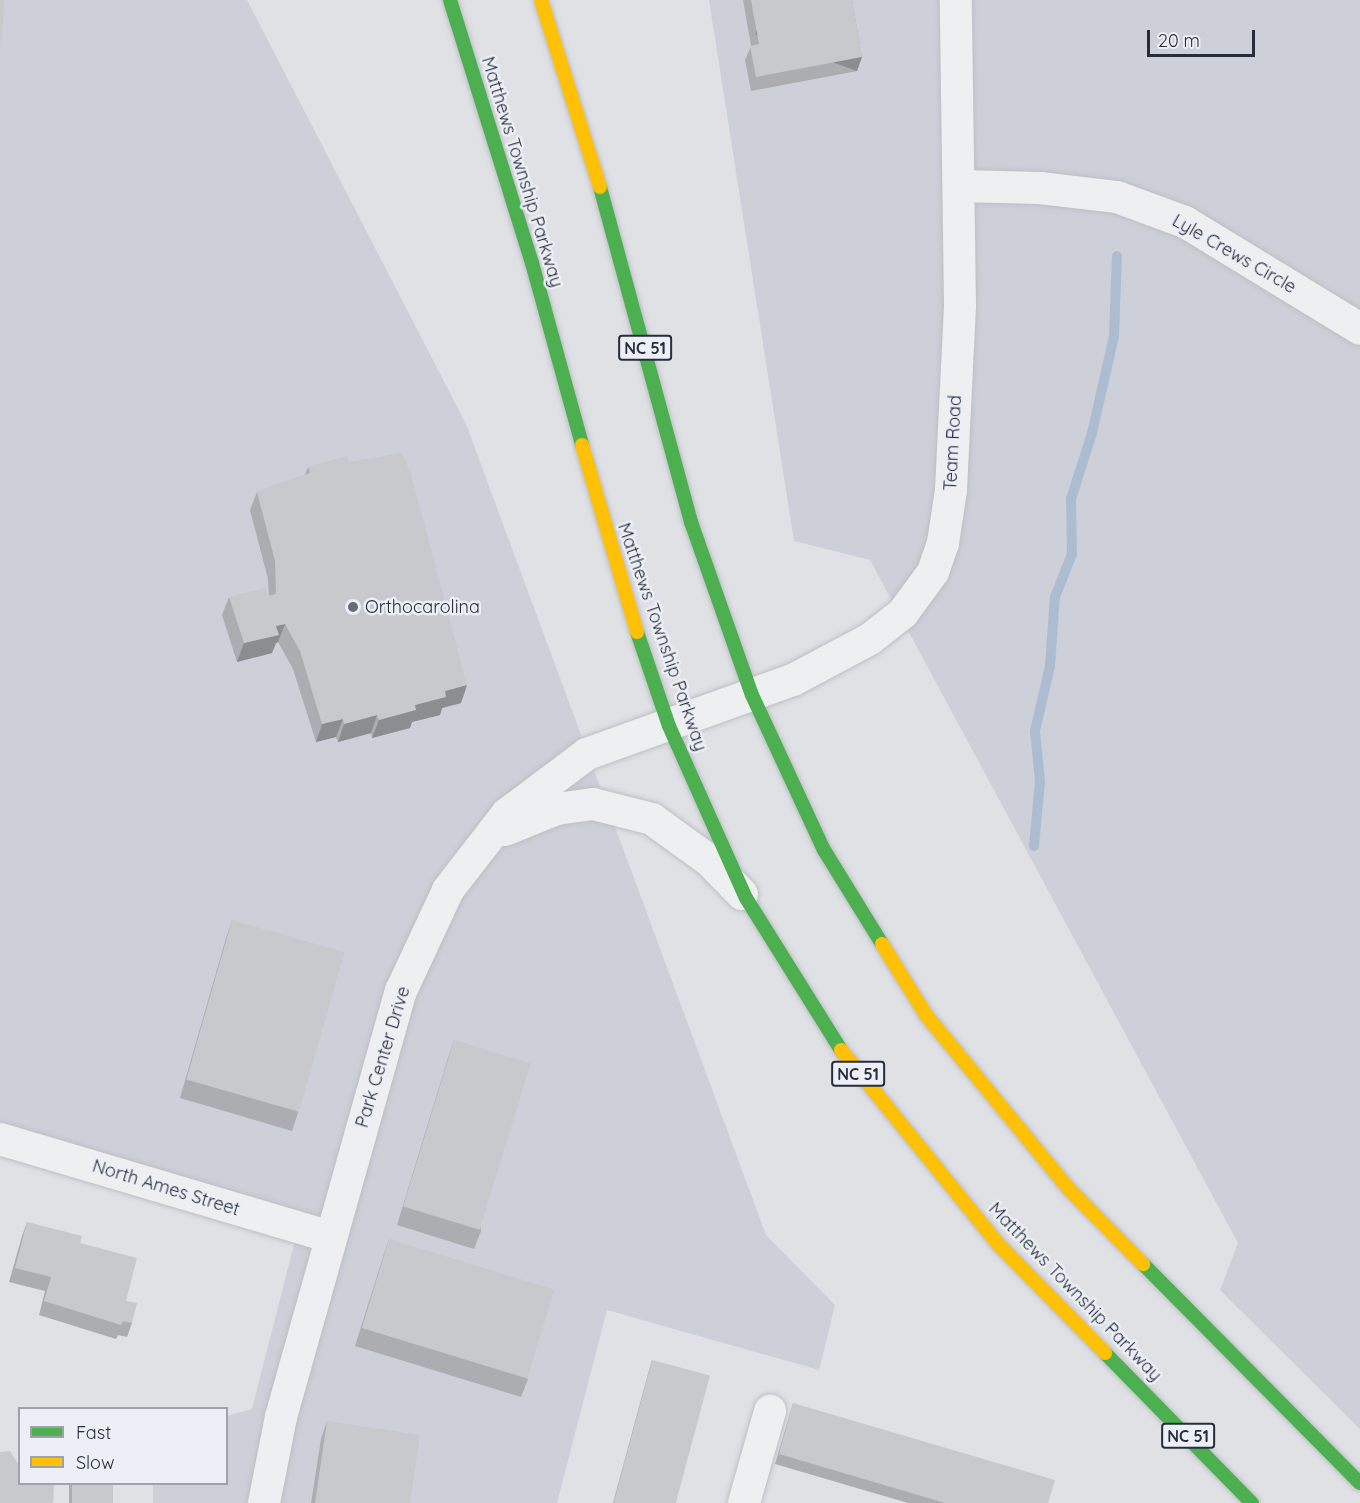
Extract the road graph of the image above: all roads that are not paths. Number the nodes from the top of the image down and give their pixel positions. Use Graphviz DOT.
graph roads {
  1 [pos="450,0"];
  2 [pos="541,0"];
  3 [pos="957,0"];
  4 [pos="959,186"];
  5 [pos="1360,329"];
  6 [pos="752,695"];
  7 [pos="669,726"];
  8 [pos="490,836"];
  9 [pos="746,898"];
  10 [pos="0,1139"];
  11 [pos="331,1237"];
  12 [pos="1124,1368"];
  13 [pos="770,1411"];
  14 [pos="1194,1464"];
  15 [pos="1360,1483"];
  16 [pos="264,1503"];
  17 [pos="744,1503"];
  18 [pos="1252,1503"];
  1 -- 7 [label="main road, Matthews Township Parkway / NC 51"];
  2 -- 6 [label="main road, NC 51"];
  3 -- 4 [label="street, Team Road"];
  4 -- 5 [label="street, Lyle Crews Circle"];
  4 -- 6 [label="street, Team Road"];
  6 -- 7 [label="street, Team Road"];
  6 -- 15 [label="main road, NC 51"];
  7 -- 8 [label="street, Park Center Drive"];
  7 -- 9 [label="main road, Matthews Township Parkway / NC 51"];
  8 -- 9 [label="street"];
  8 -- 11 [label="street, Park Center Drive"];
  9 -- 12 [label="main road, Matthews Township Parkway / NC 51"];
  10 -- 11 [label="street, North Ames Street"];
  11 -- 16 [label="street, Park Center Drive"];
  12 -- 14 [label="main road"];
  12 -- 18 [label="main road, Matthews Township Parkway / NC 51"];
  13 -- 17 [label="street"];
}
